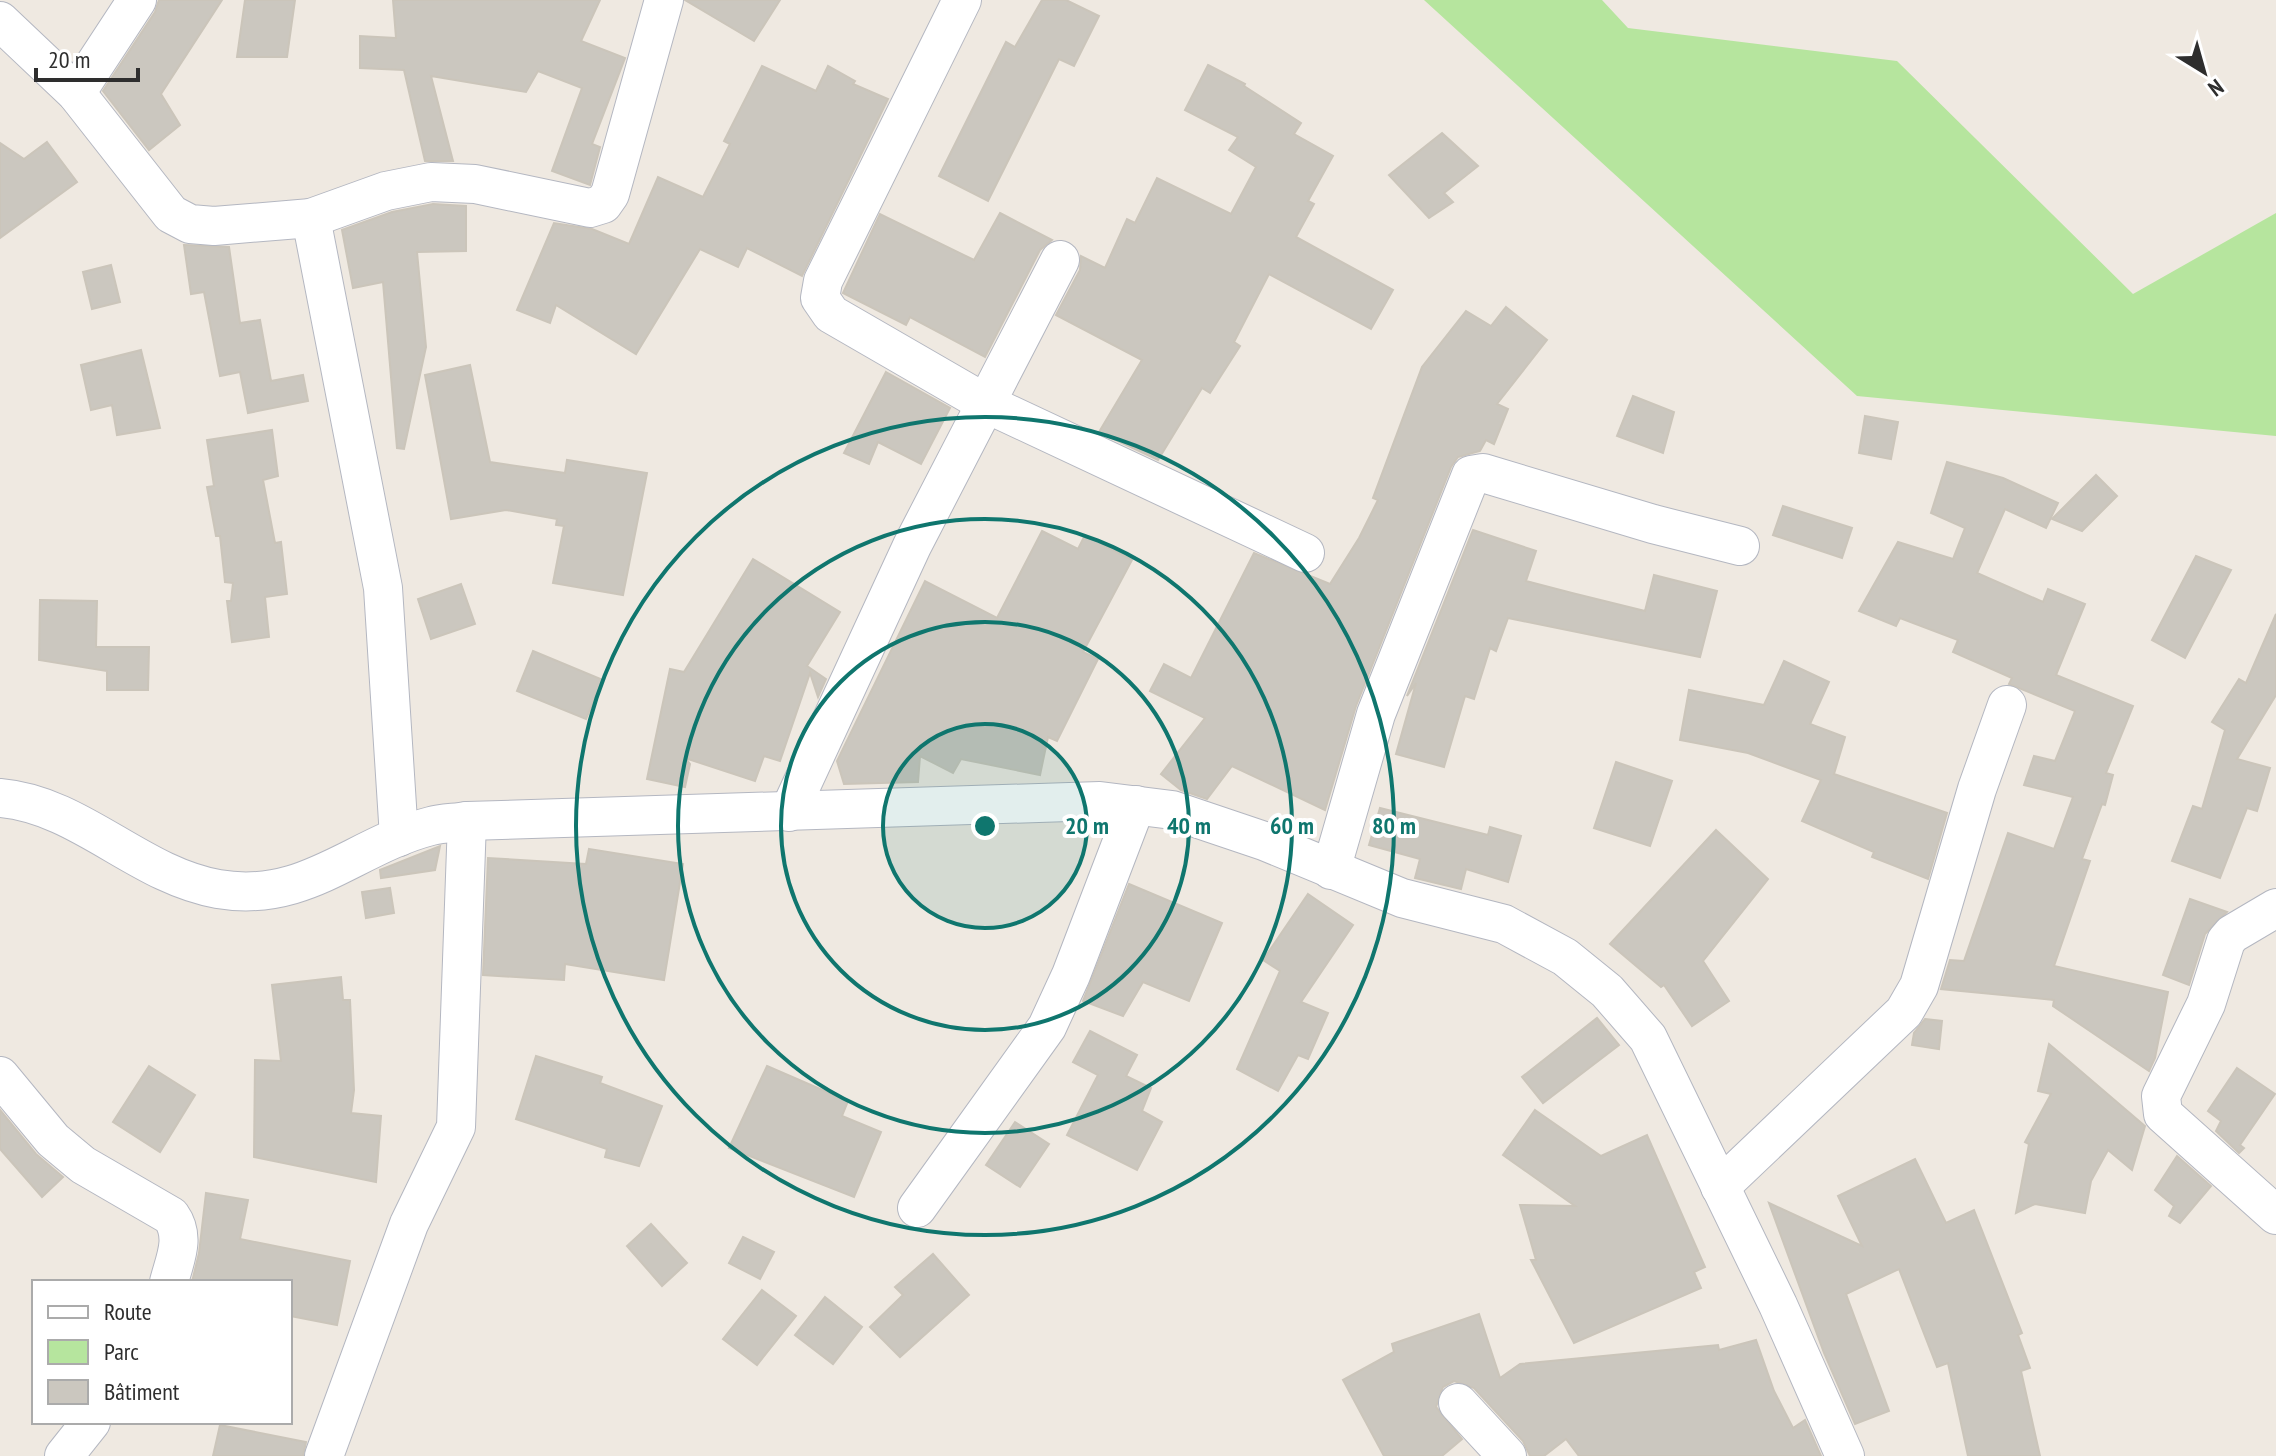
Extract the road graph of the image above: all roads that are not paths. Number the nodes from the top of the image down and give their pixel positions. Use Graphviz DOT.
graph roads {
  1 [pos="137,0"];
  2 [pos="664,0"];
  3 [pos="962,0"];
  4 [pos="0,21"];
  5 [pos="76,93"];
  6 [pos="311,218"];
  7 [pos="1060,260"];
  8 [pos="985,403"];
  9 [pos="1740,546"];
  10 [pos="1305,553"];
  11 [pos="2007,705"];
  12 [pos="0,798"];
  13 [pos="1136,805"];
  14 [pos="789,812"];
  15 [pos="467,821"];
  16 [pos="399,837"];
  17 [pos="1331,870"];
  18 [pos="2276,908"];
  19 [pos="0,1076"];
  20 [pos="1720,1187"];
  21 [pos="917,1208"];
  22 [pos="2276,1215"];
  23 [pos="170,1280"];
  24 [pos="1458,1403"];
  25 [pos="89,1424"];
  26 [pos="64,1456"];
  27 [pos="324,1456"];
  28 [pos="1507,1456"];
  29 [pos="1845,1456"];
  1 -- 5 [label="street"];
  2 -- 6 [label="street"];
  3 -- 8 [label="street"];
  4 -- 5 [label="street"];
  5 -- 6 [label="street"];
  6 -- 16 [label="street"];
  7 -- 8 [label="street"];
  8 -- 10 [label="street"];
  8 -- 14 [label="street"];
  9 -- 17 [label="street"];
  11 -- 20 [label="street"];
  12 -- 16 [label="street"];
  13 -- 14 [label="street"];
  13 -- 17 [label="street"];
  13 -- 21 [label="street"];
  14 -- 15 [label="street"];
  15 -- 16 [label="street"];
  15 -- 27 [label="street"];
  17 -- 20 [label="street"];
  18 -- 22 [label="street"];
  19 -- 23 [label="street"];
  20 -- 29 [label="street"];
  24 -- 28 [label="street"];
  25 -- 26 [label="street"];
}
